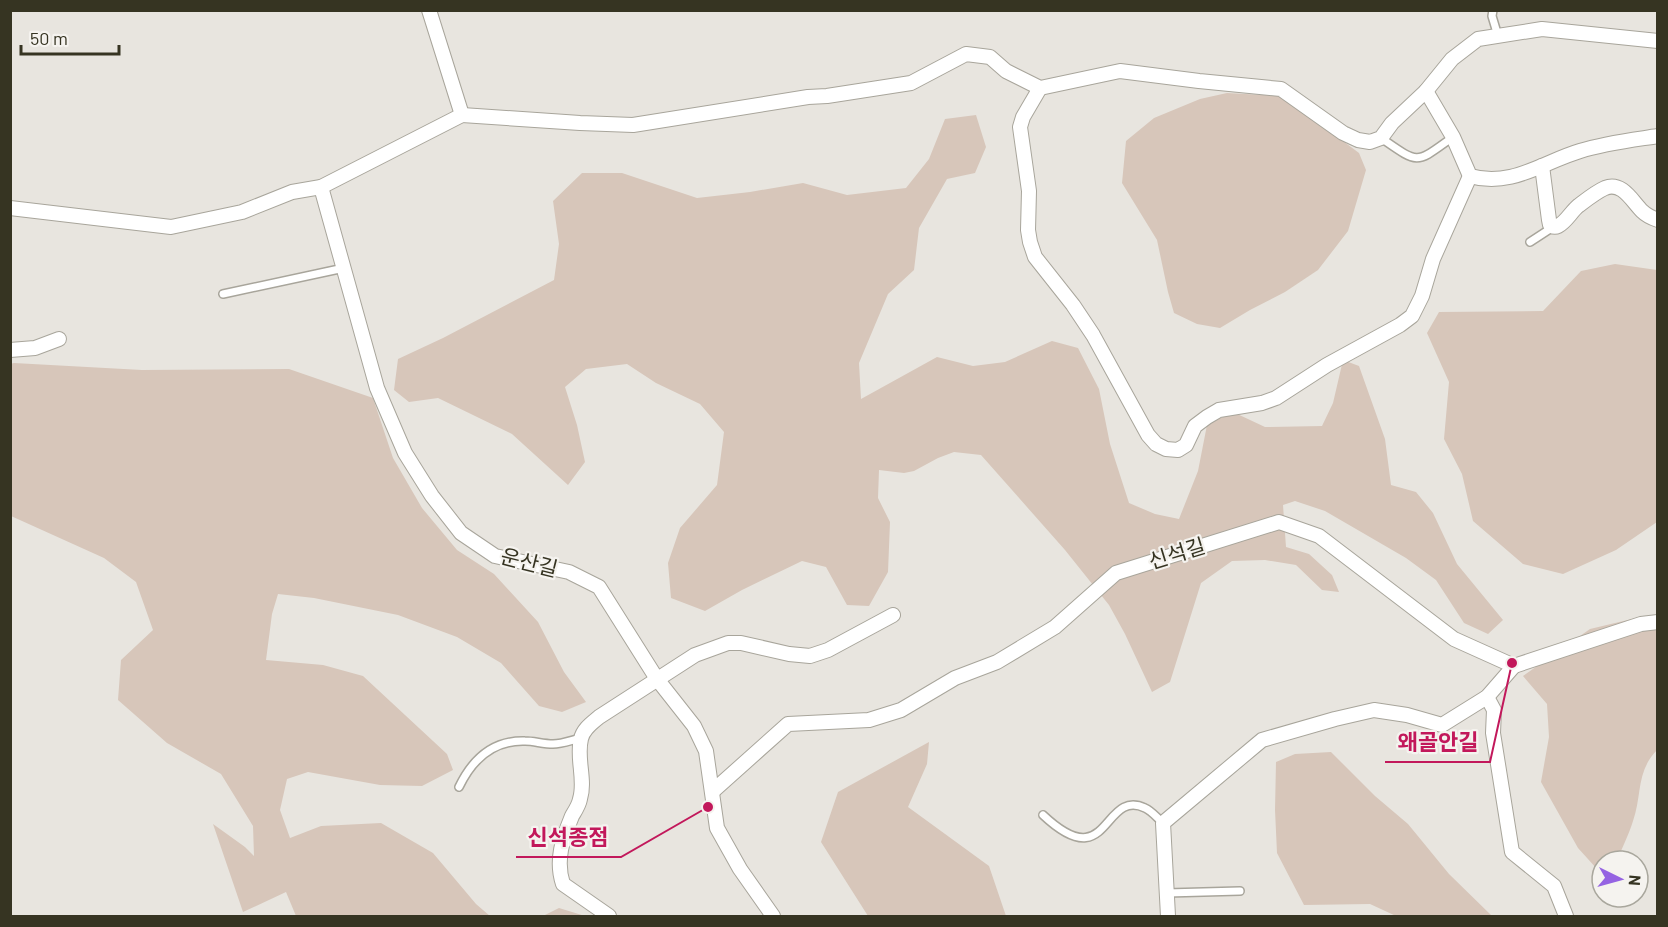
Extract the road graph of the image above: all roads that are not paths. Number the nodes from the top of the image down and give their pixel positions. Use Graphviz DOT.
graph roads {
  1 [pos="429,10"];
  2 [pos="1493,10"];
  3 [pos="1497,36"];
  4 [pos="1658,40"];
  5 [pos="1040,88"];
  6 [pos="1426,91"];
  7 [pos="462,115"];
  8 [pos="1658,136"];
  9 [pos="1453,137"];
  10 [pos="1381,138"];
  11 [pos="1542,166"];
  12 [pos="1470,176"];
  13 [pos="321,187"];
  14 [pos="10,208"];
  15 [pos="1658,220"];
  16 [pos="1553,227"];
  17 [pos="1530,242"];
  18 [pos="344,268"];
  19 [pos="223,294"];
  20 [pos="59,339"];
  21 [pos="10,350"];
  22 [pos="893,615"];
  23 [pos="1658,622"];
  24 [pos="1514,666"];
  25 [pos="657,679"];
  26 [pos="1487,697"];
  27 [pos="581,738"];
  28 [pos="459,787"];
  29 [pos="713,791"];
  30 [pos="1043,815"];
  31 [pos="1163,823"];
  32 [pos="1240,891"];
  33 [pos="1167,893"];
  34 [pos="609,916"];
  35 [pos="773,916"];
  36 [pos="1168,916"];
  37 [pos="1566,916"];
  1 -- 7 [label="street"];
  2 -- 3 [label="lane"];
  3 -- 4 [label="street"];
  3 -- 6 [label="street"];
  5 -- 7 [label="street"];
  5 -- 10 [label="street"];
  5 -- 12 [label="street"];
  6 -- 9 [label="street"];
  6 -- 10 [label="street"];
  7 -- 13 [label="street"];
  8 -- 11 [label="street"];
  9 -- 10 [label="lane"];
  9 -- 12 [label="street"];
  11 -- 12 [label="street"];
  11 -- 16 [label="street"];
  13 -- 14 [label="street"];
  13 -- 18 [label="street, 운산길"];
  15 -- 16 [label="street"];
  16 -- 17 [label="lane"];
  18 -- 19 [label="lane"];
  18 -- 25 [label="street, 운산길"];
  20 -- 21 [label="street"];
  22 -- 25 [label="street"];
  23 -- 24 [label="street"];
  24 -- 26 [label="street"];
  24 -- 29 [label="street, 신석길"];
  25 -- 27 [label="street"];
  25 -- 29 [label="street, 운산길"];
  26 -- 31 [label="street"];
  26 -- 37 [label="street"];
  27 -- 28 [label="lane"];
  27 -- 34 [label="street"];
  29 -- 35 [label="street, 운산길"];
  30 -- 31 [label="lane"];
  31 -- 33 [label="street"];
  32 -- 33 [label="lane"];
  33 -- 36 [label="street"];
}
